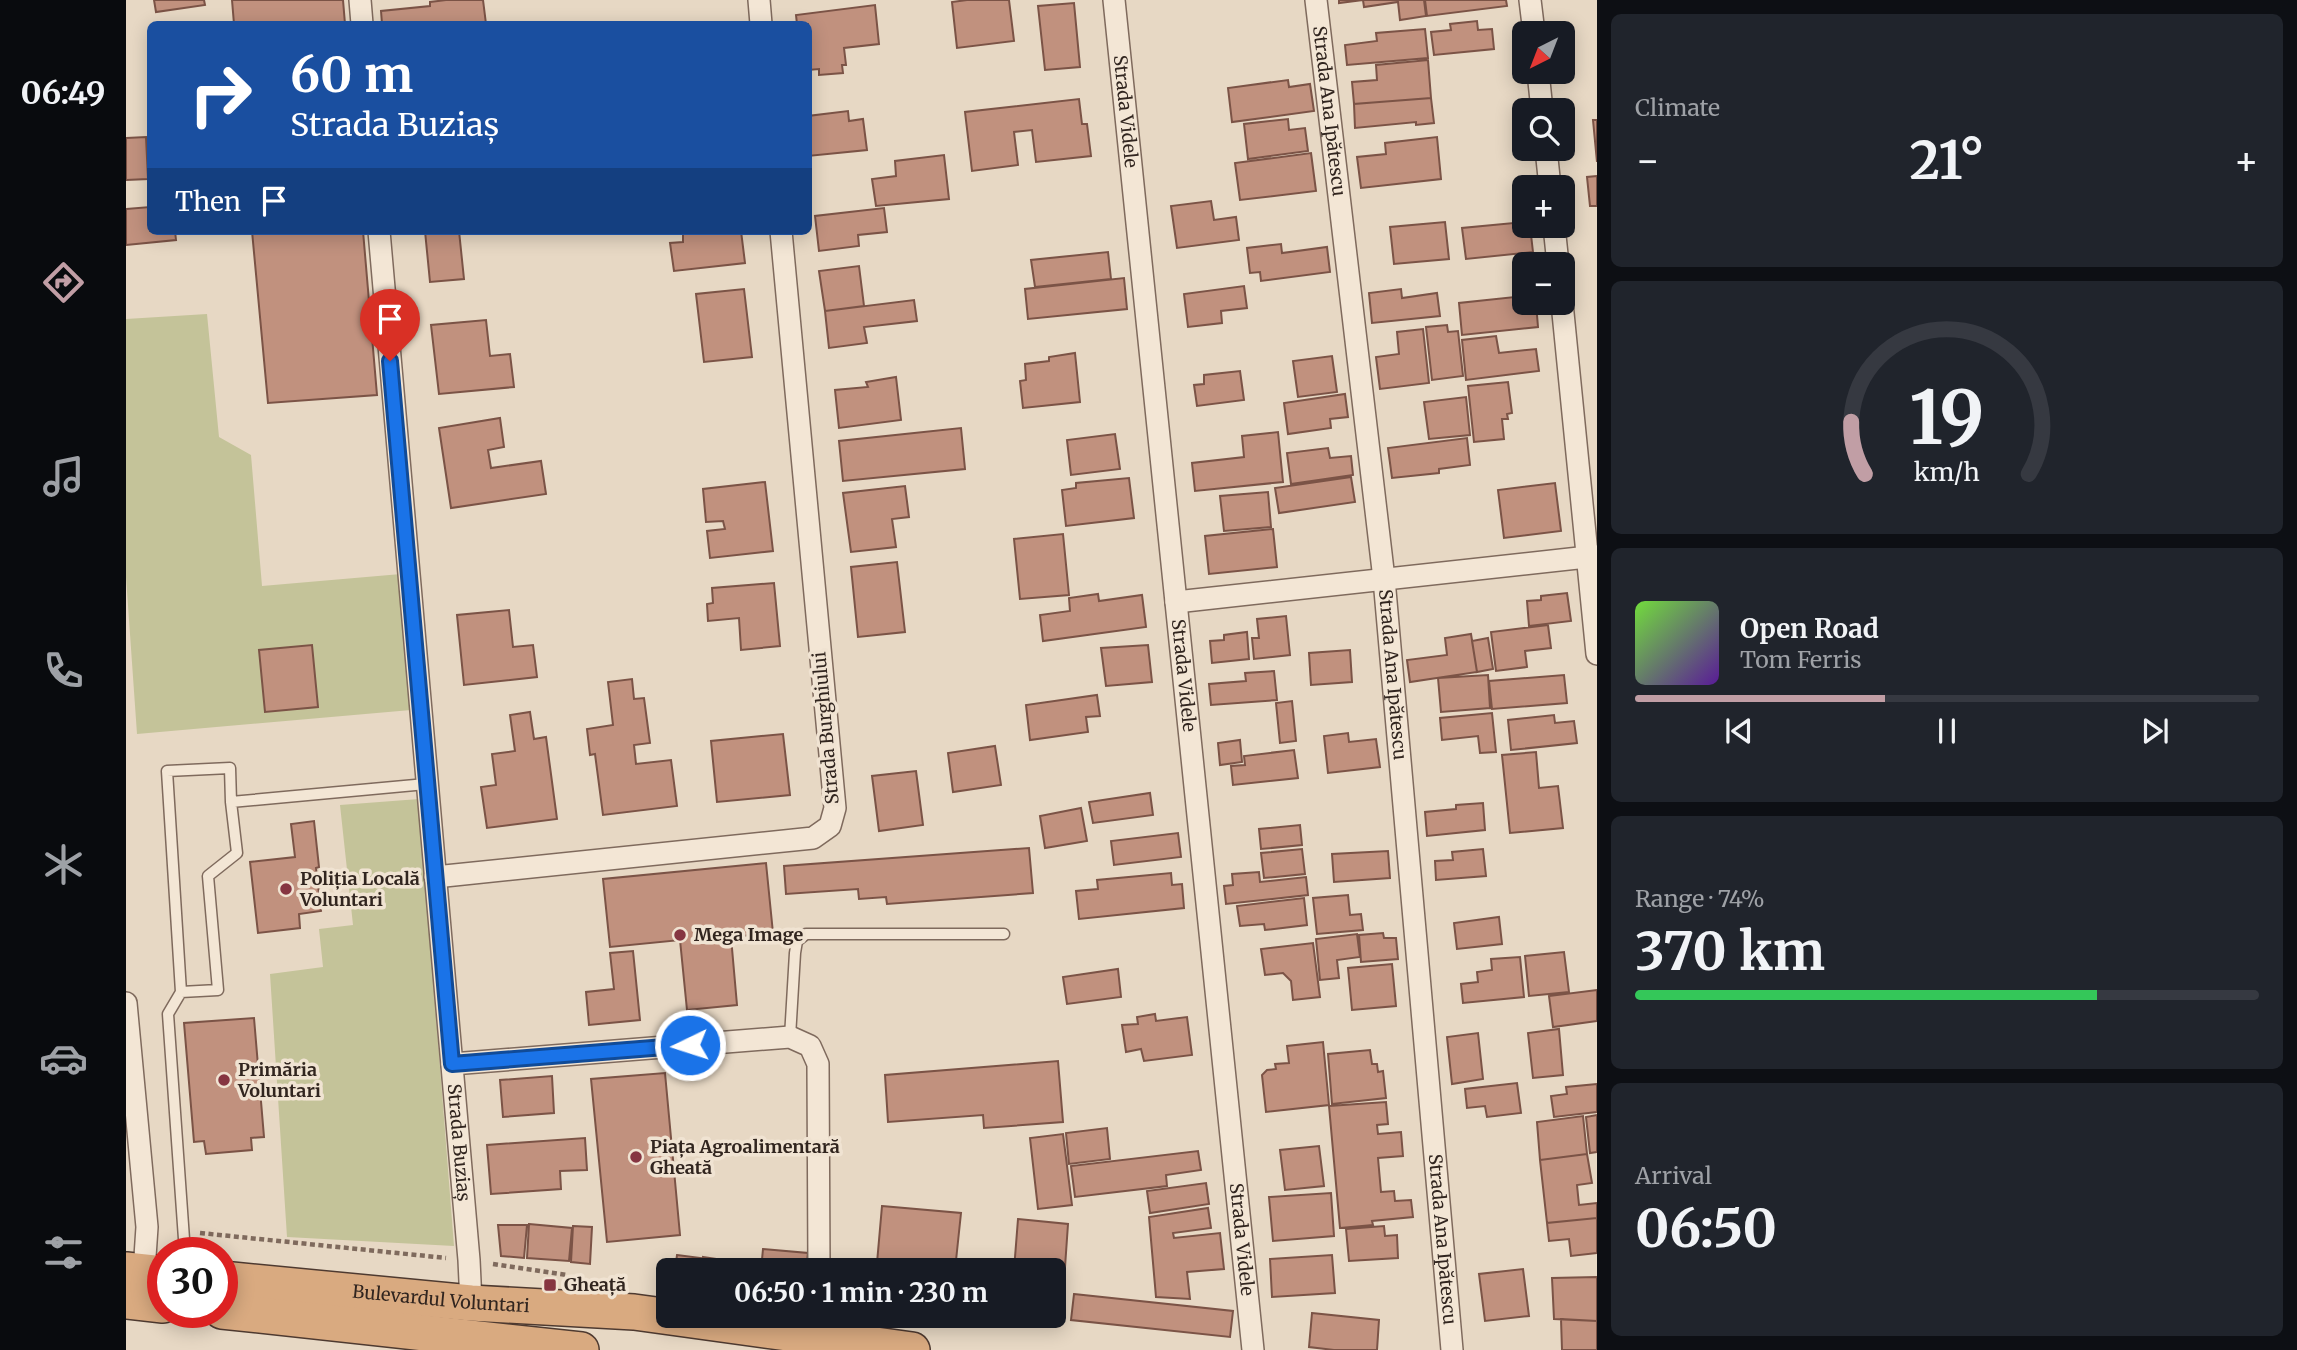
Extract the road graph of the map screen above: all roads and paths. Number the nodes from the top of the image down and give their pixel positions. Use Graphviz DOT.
graph roads {
  1 [pos="360,0"];
  2 [pos="759,0"];
  3 [pos="1114,0"];
  4 [pos="1316,0"];
  5 [pos="1530,0"];
  6 [pos="362,21"];
  7 [pos="761,21"];
  8 [pos="1533,21"];
  9 [pos="379,235"];
  10 [pos="781,235"];
  11 [pos="1563,315"];
  12 [pos="1593,557"];
  13 [pos="1384,579"];
  14 [pos="1176,602"];
  15 [pos="1597,654"];
  16 [pos="426,784"];
  17 [pos="231,802"];
  18 [pos="435,877"];
  19 [pos="1004,934"];
  20 [pos="181,992"];
  21 [pos="126,1003"];
  22 [pos="790,1037"];
  23 [pos="452,1064"];
  24 [pos="183,1231"];
  25 [pos="184,1237"];
  26 [pos="819,1258"];
  27 [pos="469,1260"];
  28 [pos="572,1275"];
  29 [pos="140,1279"];
  30 [pos="238,1281"];
  31 [pos="471,1303"];
  32 [pos="238,1313"];
  33 [pos="828,1335"];
  34 [pos="581,1350"];
  35 [pos="912,1350"];
  36 [pos="1253,1350"];
  37 [pos="1452,1350"];
  1 -- 6 [label="street"];
  2 -- 7 [label="street"];
  3 -- 14 [label="street, Strada Videle"];
  4 -- 13 [label="street, Strada Ana Ipătescu"];
  5 -- 8 [label="street"];
  9 -- 16 [label="street, Strada Buziaș"];
  10 -- 18 [label="street, Strada Burghiului"];
  11 -- 12 [label="street"];
  12 -- 13 [label="street"];
  12 -- 15 [label="street"];
  13 -- 14 [label="street"];
  13 -- 37 [label="street, Strada Ana Ipătescu"];
  14 -- 36 [label="street, Strada Videle"];
  16 -- 17 [label="lane"];
  16 -- 18 [label="street, Strada Buziaș"];
  17 -- 20 [label="lane"];
  17 -- 20 [label="lane"];
  18 -- 23 [label="street, Strada Buziaș"];
  19 -- 22 [label="lane"];
  20 -- 24 [label="lane"];
  21 -- 29 [label="street"];
  22 -- 23 [label="street"];
  22 -- 26 [label="street"];
  23 -- 27 [label="street, Strada Buziaș"];
  24 -- 25 [label="lane"];
  24 -- 27 [label="path"];
  27 -- 28 [label="path"];
  27 -- 31 [label="street, Strada Buziaș"];
  30 -- 31 [label="highway, Bulevardul Voluntari"];
  31 -- 33 [label="highway, Bulevardul Voluntari"];
  32 -- 34 [label="highway, Bulevardul Voluntari"];
  33 -- 35 [label="highway, Bulevardul Voluntari"];
}
